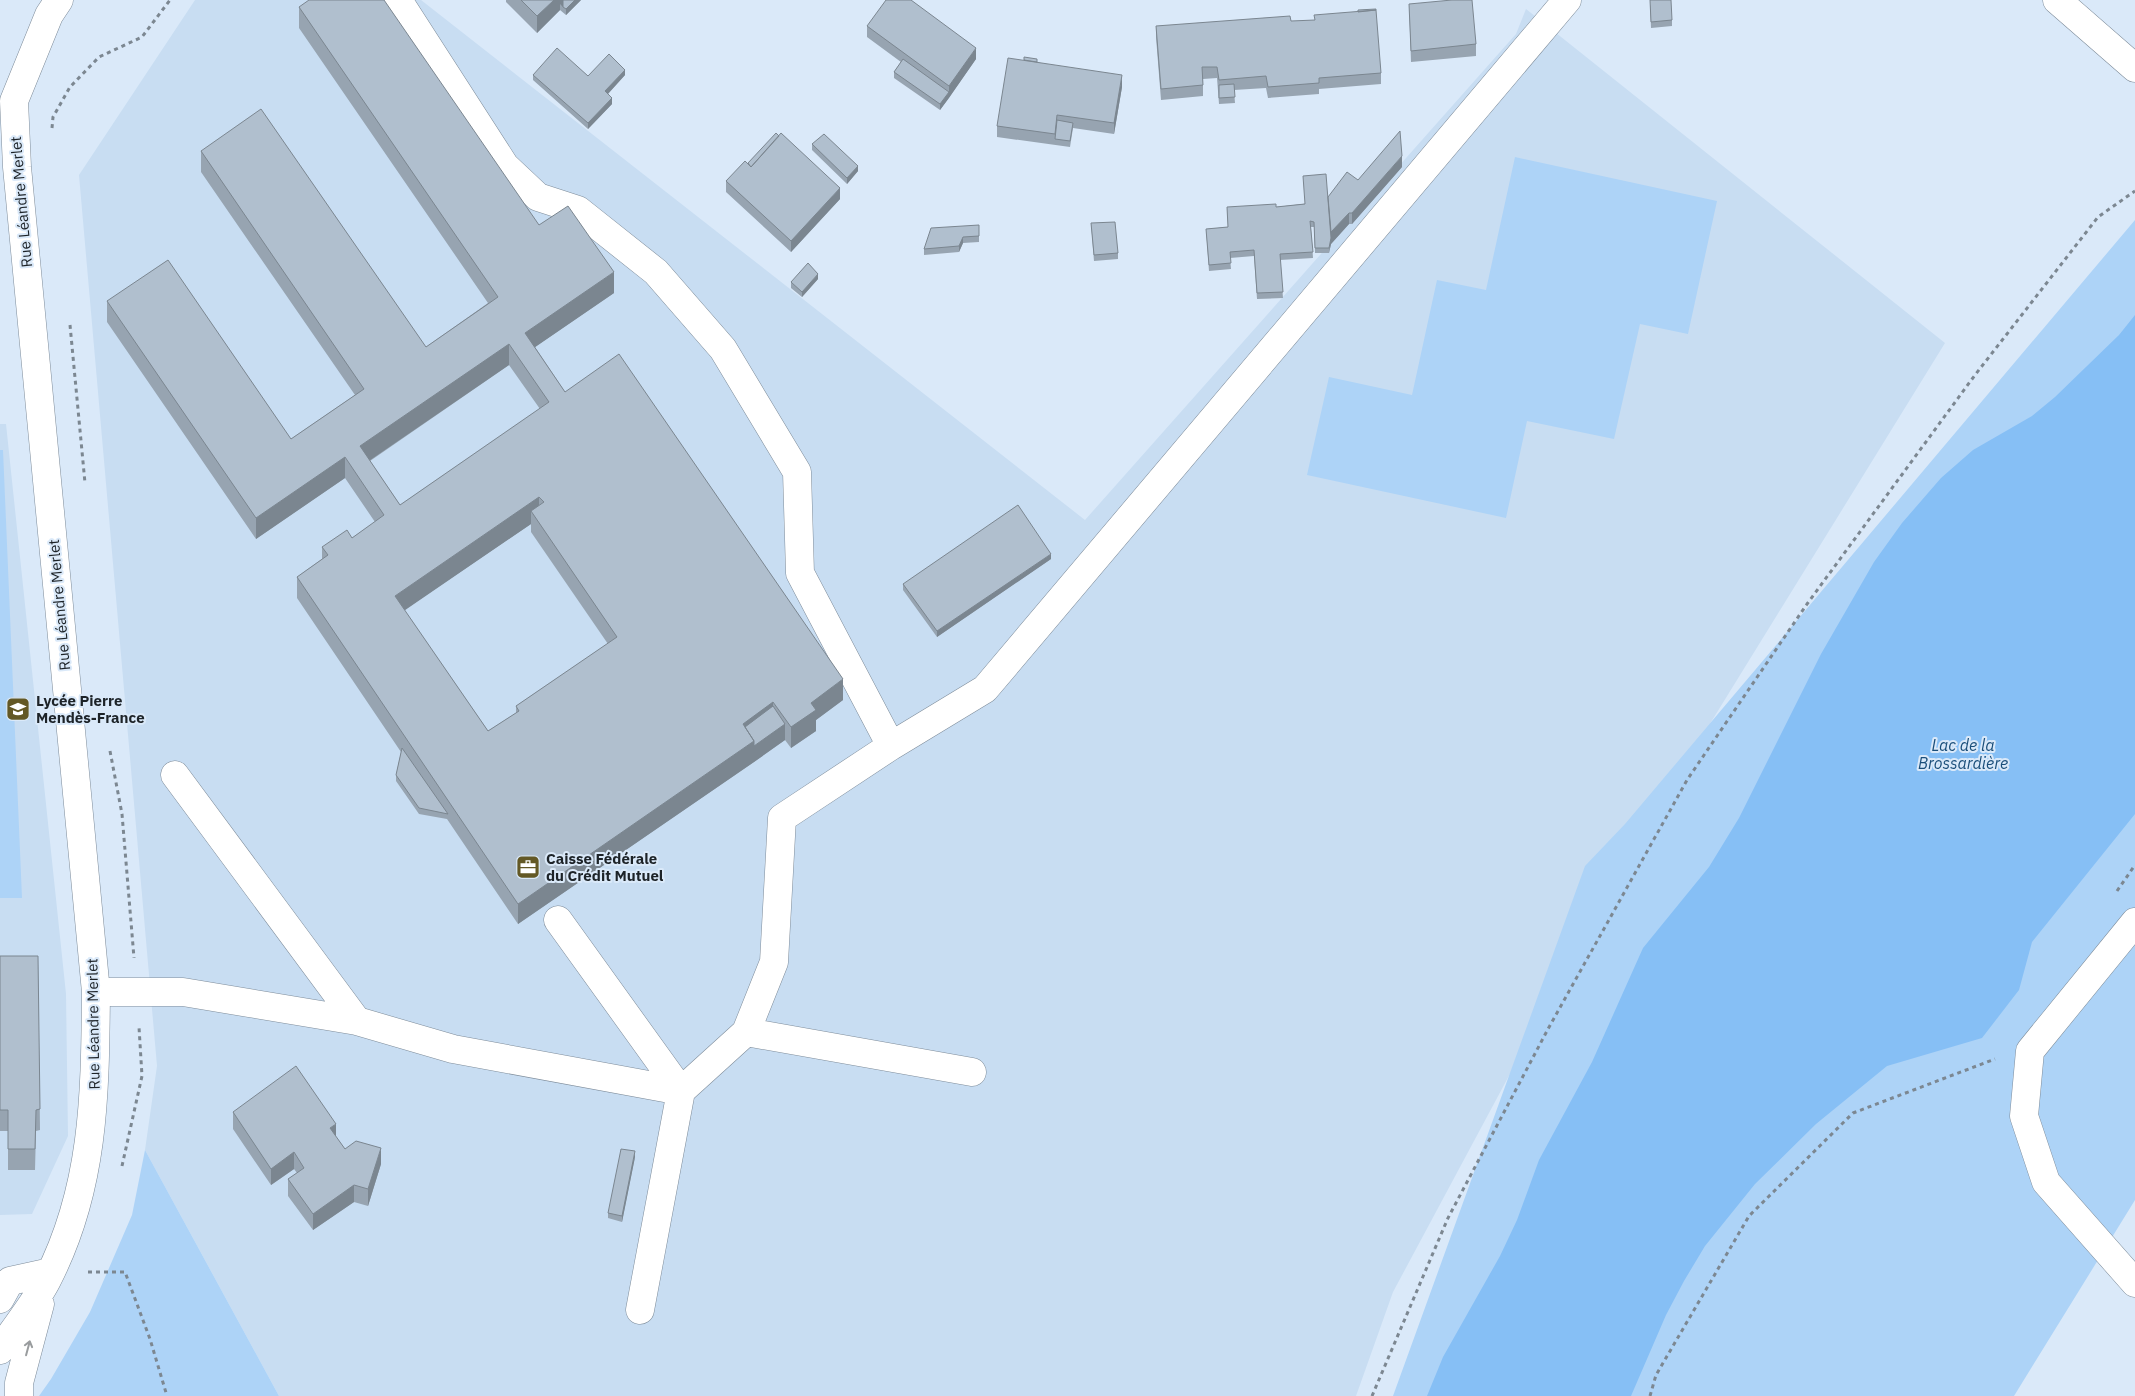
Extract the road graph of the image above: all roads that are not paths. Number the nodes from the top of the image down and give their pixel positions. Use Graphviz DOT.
graph roads {
  1 [pos="59,0"];
  2 [pos="398,0"];
  3 [pos="1567,0"];
  4 [pos="2058,0"];
  5 [pos="2135,42"];
  6 [pos="2135,68"];
  7 [pos="891,746"];
  8 [pos="176,774"];
  9 [pos="558,920"];
  10 [pos="2135,922"];
  11 [pos="96,992"];
  12 [pos="357,1021"];
  13 [pos="746,1032"];
  14 [pos="972,1072"];
  15 [pos="682,1091"];
  16 [pos="51,1272"];
  17 [pos="2135,1284"];
  18 [pos="0,1299"];
  19 [pos="640,1310"];
  20 [pos="0,1350"];
  21 [pos="19,1396"];
  1 -- 11 [label="street, Rue Léandre Merlet"];
  2 -- 7 [label="street"];
  3 -- 7 [label="street"];
  4 -- 5 [label="street"];
  4 -- 6 [label="street"];
  7 -- 13 [label="street"];
  8 -- 12 [label="street"];
  9 -- 15 [label="street"];
  10 -- 17 [label="street"];
  11 -- 12 [label="street"];
  11 -- 16 [label="street, Rue Léandre Merlet"];
  12 -- 15 [label="street"];
  13 -- 14 [label="street"];
  13 -- 15 [label="street"];
  15 -- 19 [label="street"];
  16 -- 18 [label="street"];
  16 -- 20 [label="street, Rue Léandre Merlet"];
  21 -- 16 [label="street, Rue Léandre Merlet, one-way"];
}
